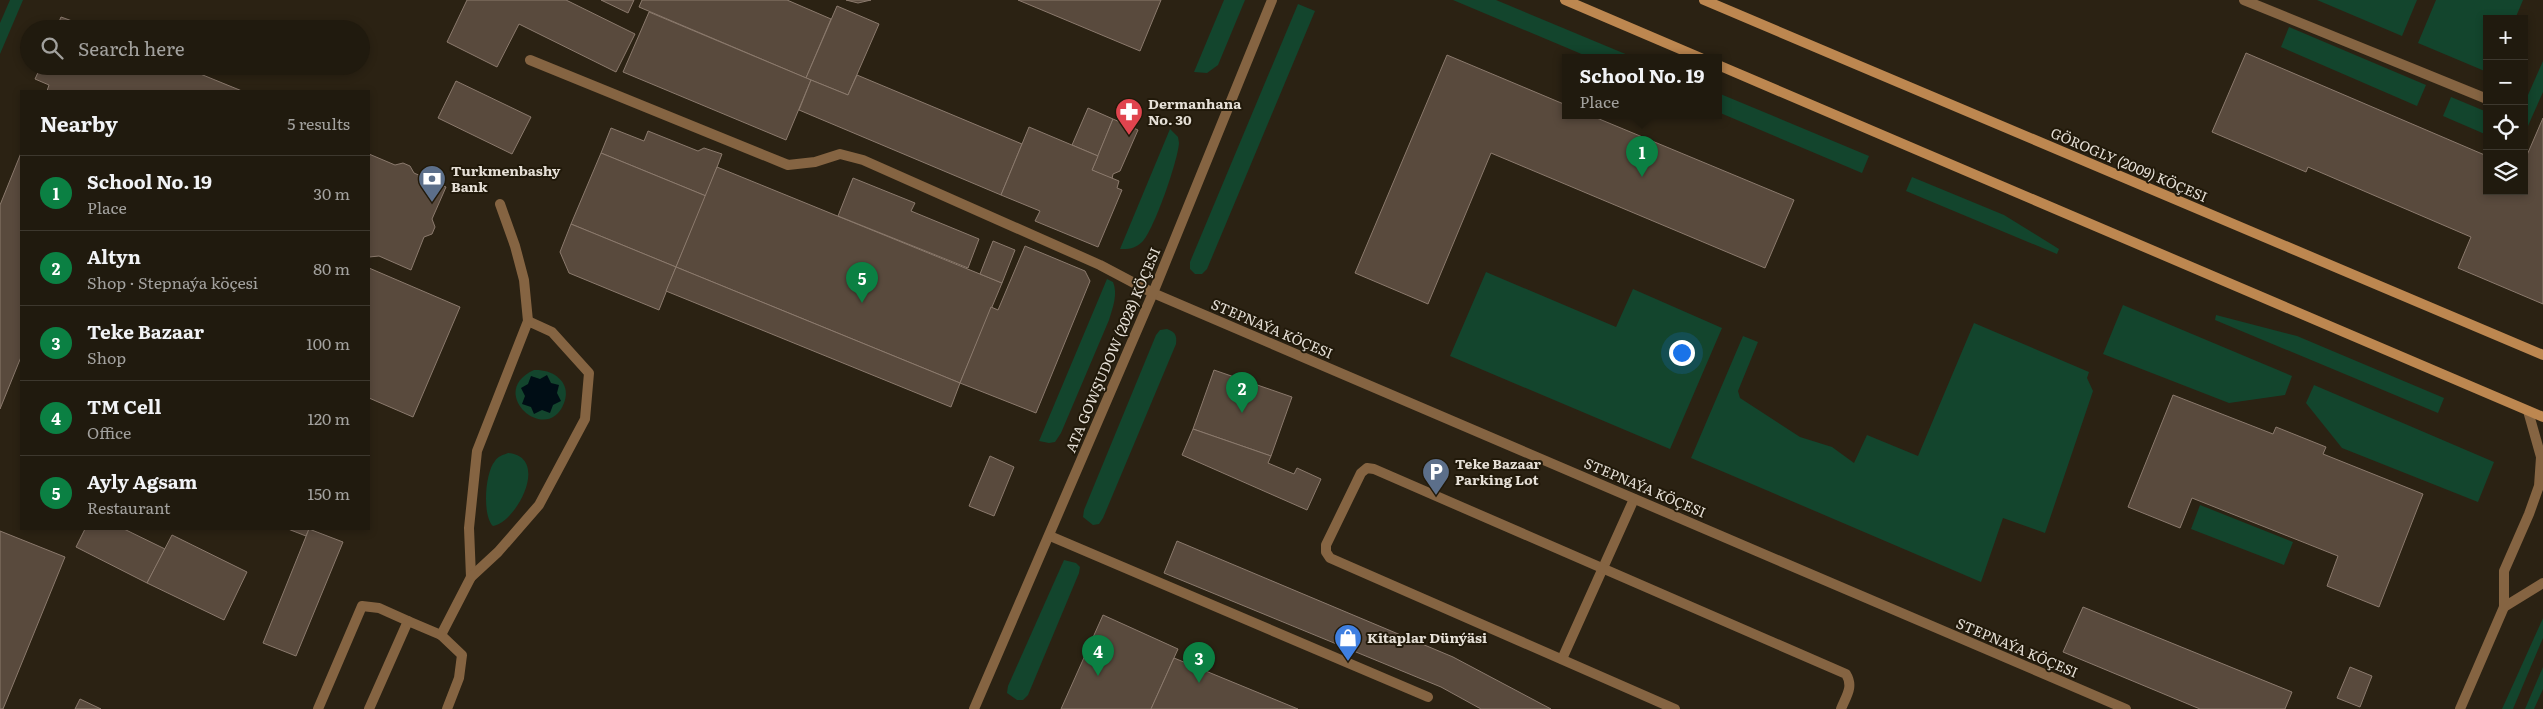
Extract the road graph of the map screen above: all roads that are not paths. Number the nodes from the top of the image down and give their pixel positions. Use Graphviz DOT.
graph roads {
  1 [pos="1272,0"];
  2 [pos="1565,0"];
  3 [pos="1704,0"];
  4 [pos="2244,0"];
  5 [pos="1692,54"];
  6 [pos="530,60"];
  7 [pos="1722,67"];
  8 [pos="2483,96"];
  9 [pos="500,204"];
  10 [pos="1153,293"];
  11 [pos="528,321"];
  12 [pos="2543,355"];
  13 [pos="2528,411"];
  14 [pos="2543,417"];
  15 [pos="2543,425"];
  16 [pos="1634,498"];
  17 [pos="1050,536"];
  18 [pos="1602,568"];
  19 [pos="471,577"];
  20 [pos="2543,583"];
  21 [pos="2504,607"];
  22 [pos="408,621"];
  23 [pos="441,636"];
  24 [pos="1562,659"];
  25 [pos="1428,697"];
  26 [pos="318,709"];
  27 [pos="369,709"];
  28 [pos="447,709"];
  29 [pos="974,709"];
  30 [pos="1675,709"];
  31 [pos="1840,709"];
  32 [pos="2126,709"];
  33 [pos="2460,709"];
  1 -- 10 [label="street, ATA GOWŞUDOW (2028) KÖÇESI"];
  2 -- 5 [label="main road"];
  3 -- 12 [label="main road, GÖROGLY (2009) KÖÇESI"];
  4 -- 8 [label="street"];
  6 -- 10 [label="street, STEPNAÝA KÖÇESI"];
  7 -- 13 [label="main road"];
  9 -- 11 [label="street"];
  10 -- 16 [label="street, STEPNAÝA KÖÇESI"];
  10 -- 17 [label="street, ATA GOWŞUDOW (2028) KÖÇESI"];
  11 -- 19 [label="street"];
  11 -- 19 [label="street"];
  13 -- 14 [label="main road"];
  13 -- 15 [label="main road"];
  13 -- 21 [label="street"];
  16 -- 18 [label="street"];
  16 -- 32 [label="street, STEPNAÝA KÖÇESI"];
  17 -- 25 [label="street"];
  17 -- 29 [label="street, ATA GOWŞUDOW (2028) KÖÇESI"];
  18 -- 24 [label="street"];
  18 -- 24 [label="street"];
  18 -- 31 [label="street"];
  19 -- 23 [label="street"];
  20 -- 21 [label="street"];
  21 -- 33 [label="street"];
  22 -- 23 [label="street"];
  22 -- 26 [label="street"];
  22 -- 27 [label="street"];
  23 -- 28 [label="street"];
  24 -- 30 [label="street"];
}
